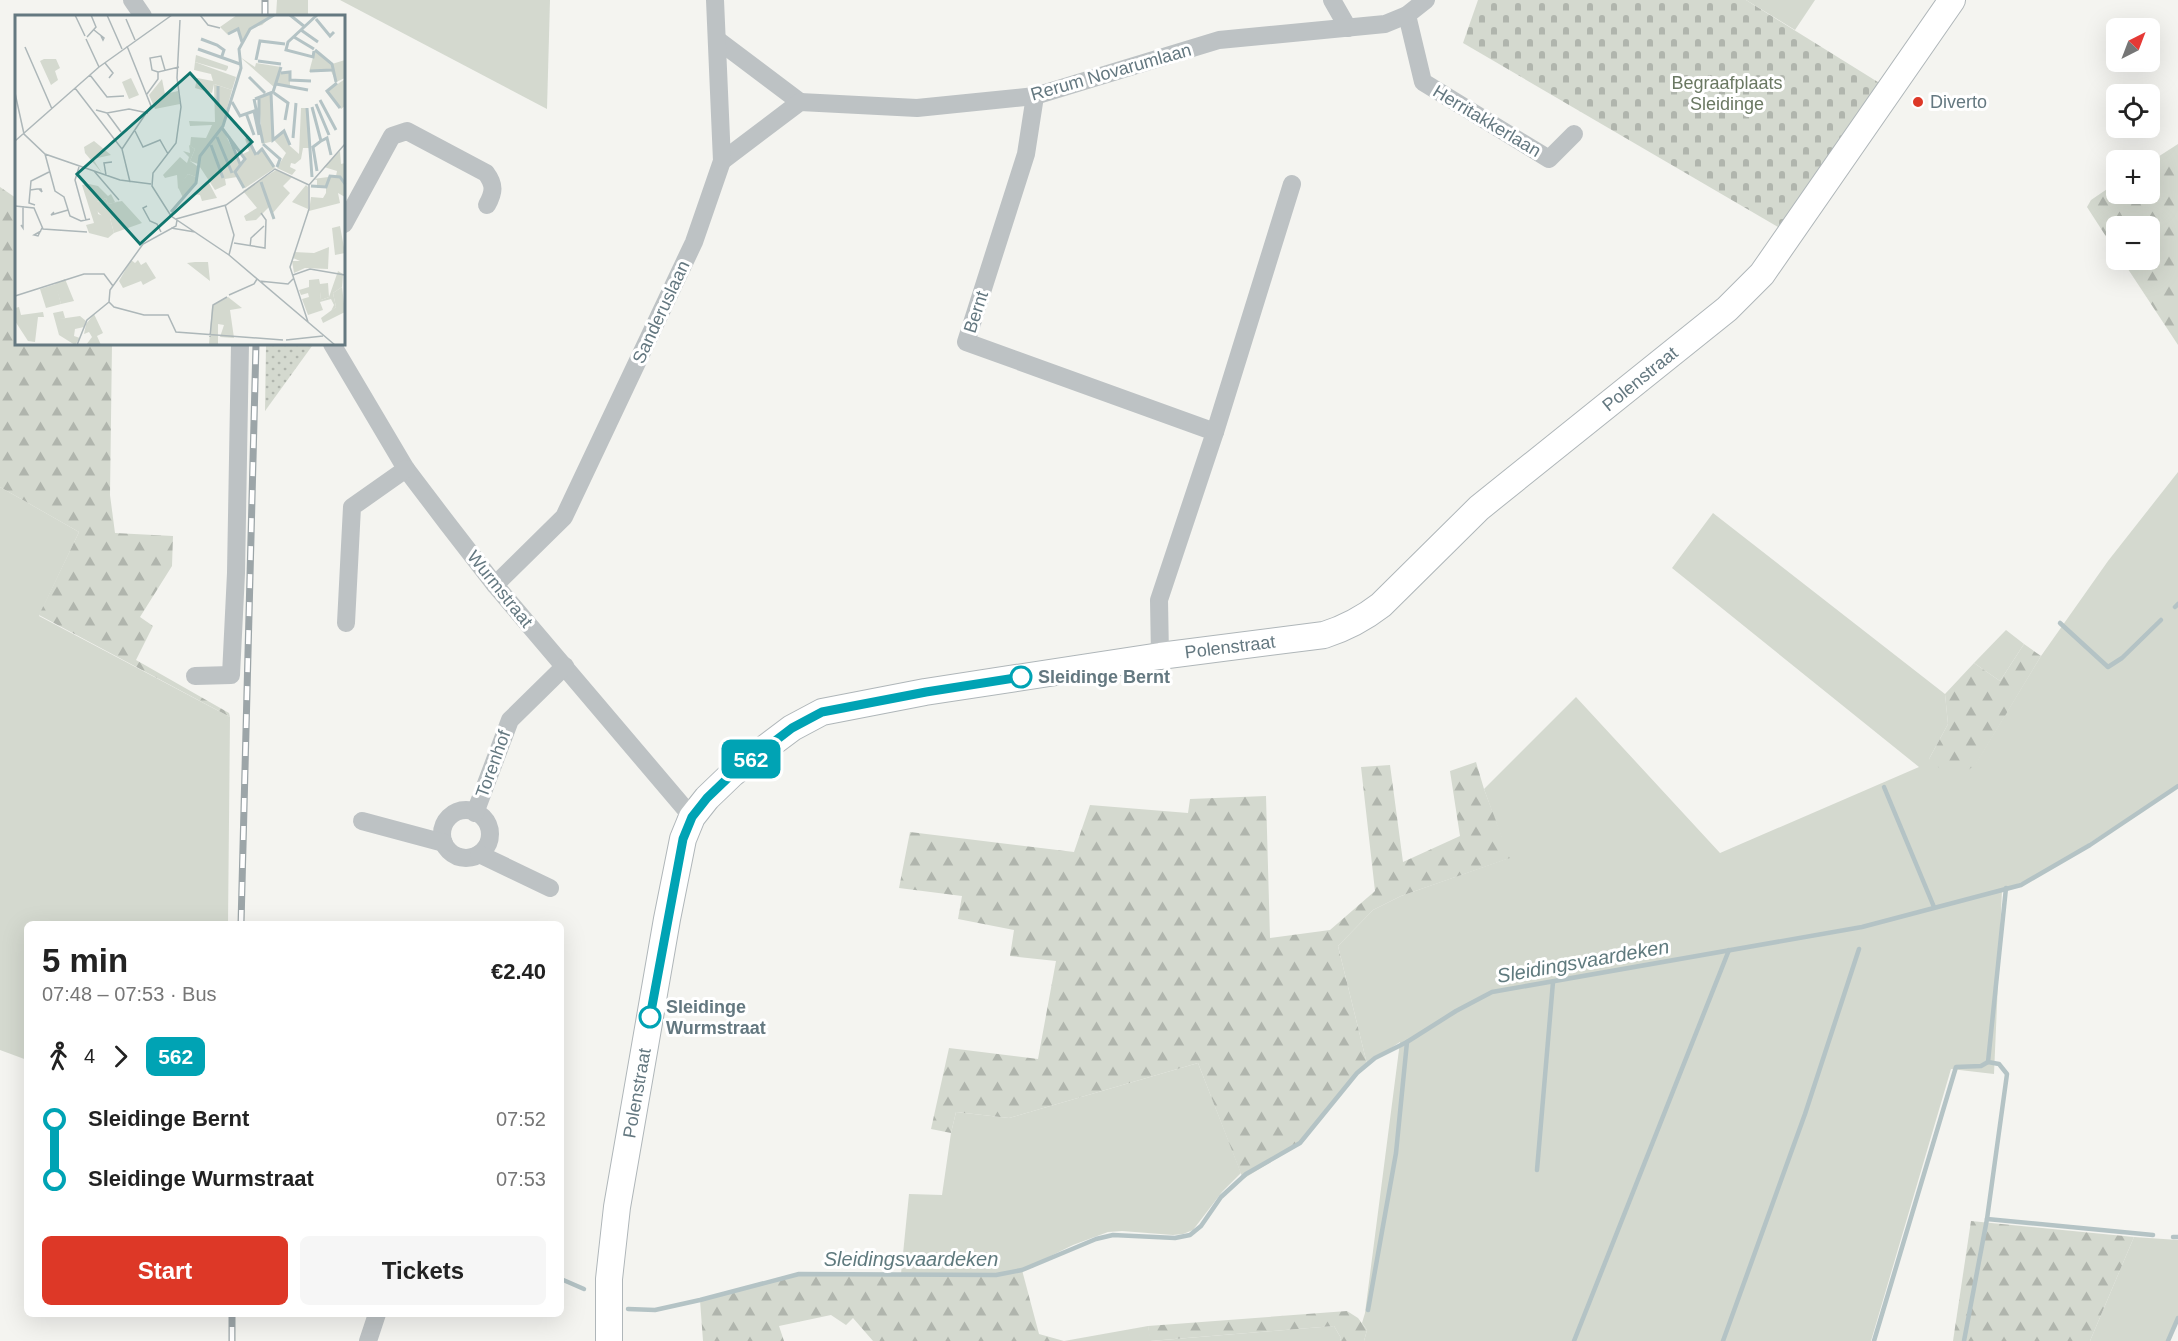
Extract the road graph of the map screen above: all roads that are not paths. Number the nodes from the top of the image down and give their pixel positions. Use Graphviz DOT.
graph roads {
  1 [pos="132,0"];
  2 [pos="715,0"];
  3 [pos="1332,0"];
  4 [pos="1426,0"];
  5 [pos="1952,0"];
  6 [pos="142,15"];
  7 [pos="1407,15"];
  8 [pos="1348,28"];
  9 [pos="719,41"];
  10 [pos="1035,96"];
  11 [pos="800,102"];
  12 [pos="1574,134"];
  13 [pos="722,161"];
  14 [pos="1292,184"];
  15 [pos="487,205"];
  16 [pos="345,222"];
  17 [pos="240,345"];
  18 [pos="333,345"];
  19 [pos="1215,432"];
  20 [pos="406,469"];
  21 [pos="495,585"];
  22 [pos="346,623"];
  23 [pos="1160,656"];
  24 [pos="565,666"];
  25 [pos="195,676"];
  26 [pos="475,813"];
  27 [pos="692,817"];
  28 [pos="362,821"];
  29 [pos="444,843"];
  30 [pos="479,854"];
  31 [pos="550,888"];
  32 [pos="376,1317"];
  33 [pos="368,1341"];
  34 [pos="609,1341"];
  1 -- 6 [label="street"];
  2 -- 9 [label="street, Sanderuslaan"];
  3 -- 8 [label="street"];
  4 -- 7 [label="street"];
  5 -- 23 [label="main road, Polenstraat"];
  7 -- 8 [label="street"];
  7 -- 12 [label="street, Herritakkerlaan"];
  8 -- 10 [label="street, Rerum Novarumlaan"];
  9 -- 11 [label="street"];
  9 -- 13 [label="street, Sanderuslaan"];
  10 -- 11 [label="street, Rerum Novarumlaan"];
  10 -- 19 [label="street, Bernt"];
  11 -- 13 [label="street"];
  13 -- 21 [label="street, Sanderuslaan"];
  14 -- 19 [label="street"];
  15 -- 16 [label="street"];
  17 -- 25 [label="street"];
  18 -- 20 [label="street, Wurmstraat"];
  19 -- 23 [label="street"];
  20 -- 21 [label="street, Wurmstraat"];
  20 -- 22 [label="street"];
  21 -- 24 [label="street, Wurmstraat"];
  23 -- 27 [label="main road, Polenstraat"];
  24 -- 26 [label="street, Torenhof"];
  24 -- 27 [label="street, Wurmstraat"];
  26 -- 29 [label="street"];
  26 -- 30 [label="street"];
  27 -- 34 [label="main road, Polenstraat"];
  28 -- 29 [label="street"];
  29 -- 30 [label="street"];
  30 -- 31 [label="street"];
  32 -- 33 [label="street"];
}
